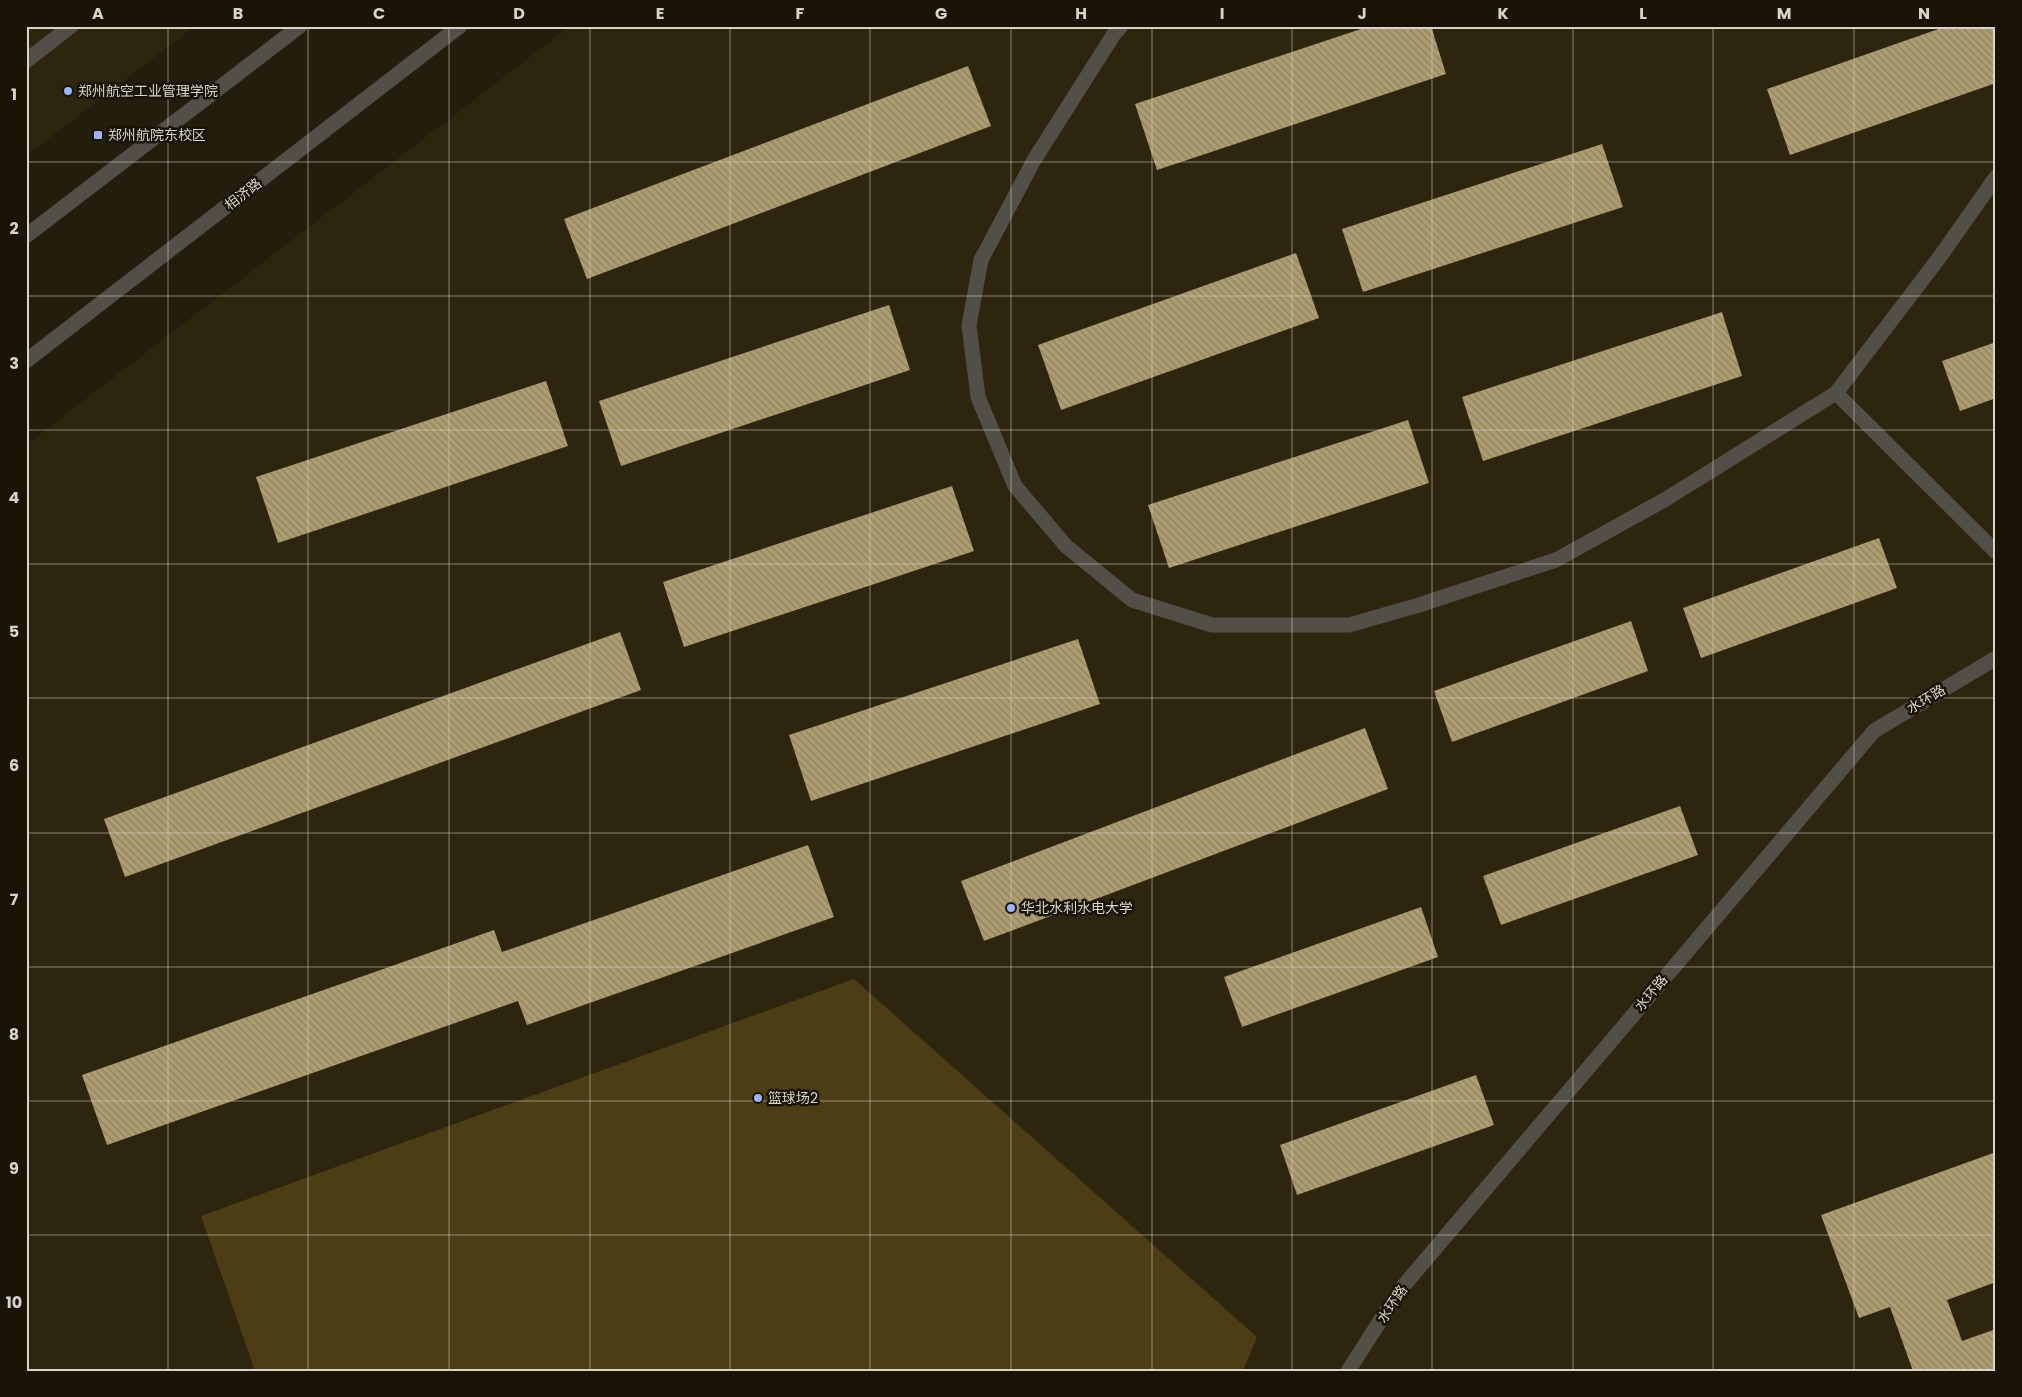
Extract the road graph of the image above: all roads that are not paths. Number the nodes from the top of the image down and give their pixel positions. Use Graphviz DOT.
graph roads {
  1 [pos="71,26"];
  2 [pos="300,26"];
  3 [pos="460,26"];
  4 [pos="1121,26"];
  5 [pos="26,61"];
  6 [pos="1996,178"];
  7 [pos="26,236"];
  8 [pos="26,362"];
  9 [pos="1836,394"];
  10 [pos="1996,552"];
  11 [pos="1996,658"];
  12 [pos="1348,1371"];
  1 -- 5 [label="street"];
  2 -- 7 [label="street"];
  3 -- 8 [label="street, 相济路"];
  4 -- 9 [label="street"];
  6 -- 9 [label="street"];
  9 -- 10 [label="street"];
  11 -- 12 [label="street, 水环路"];
}
